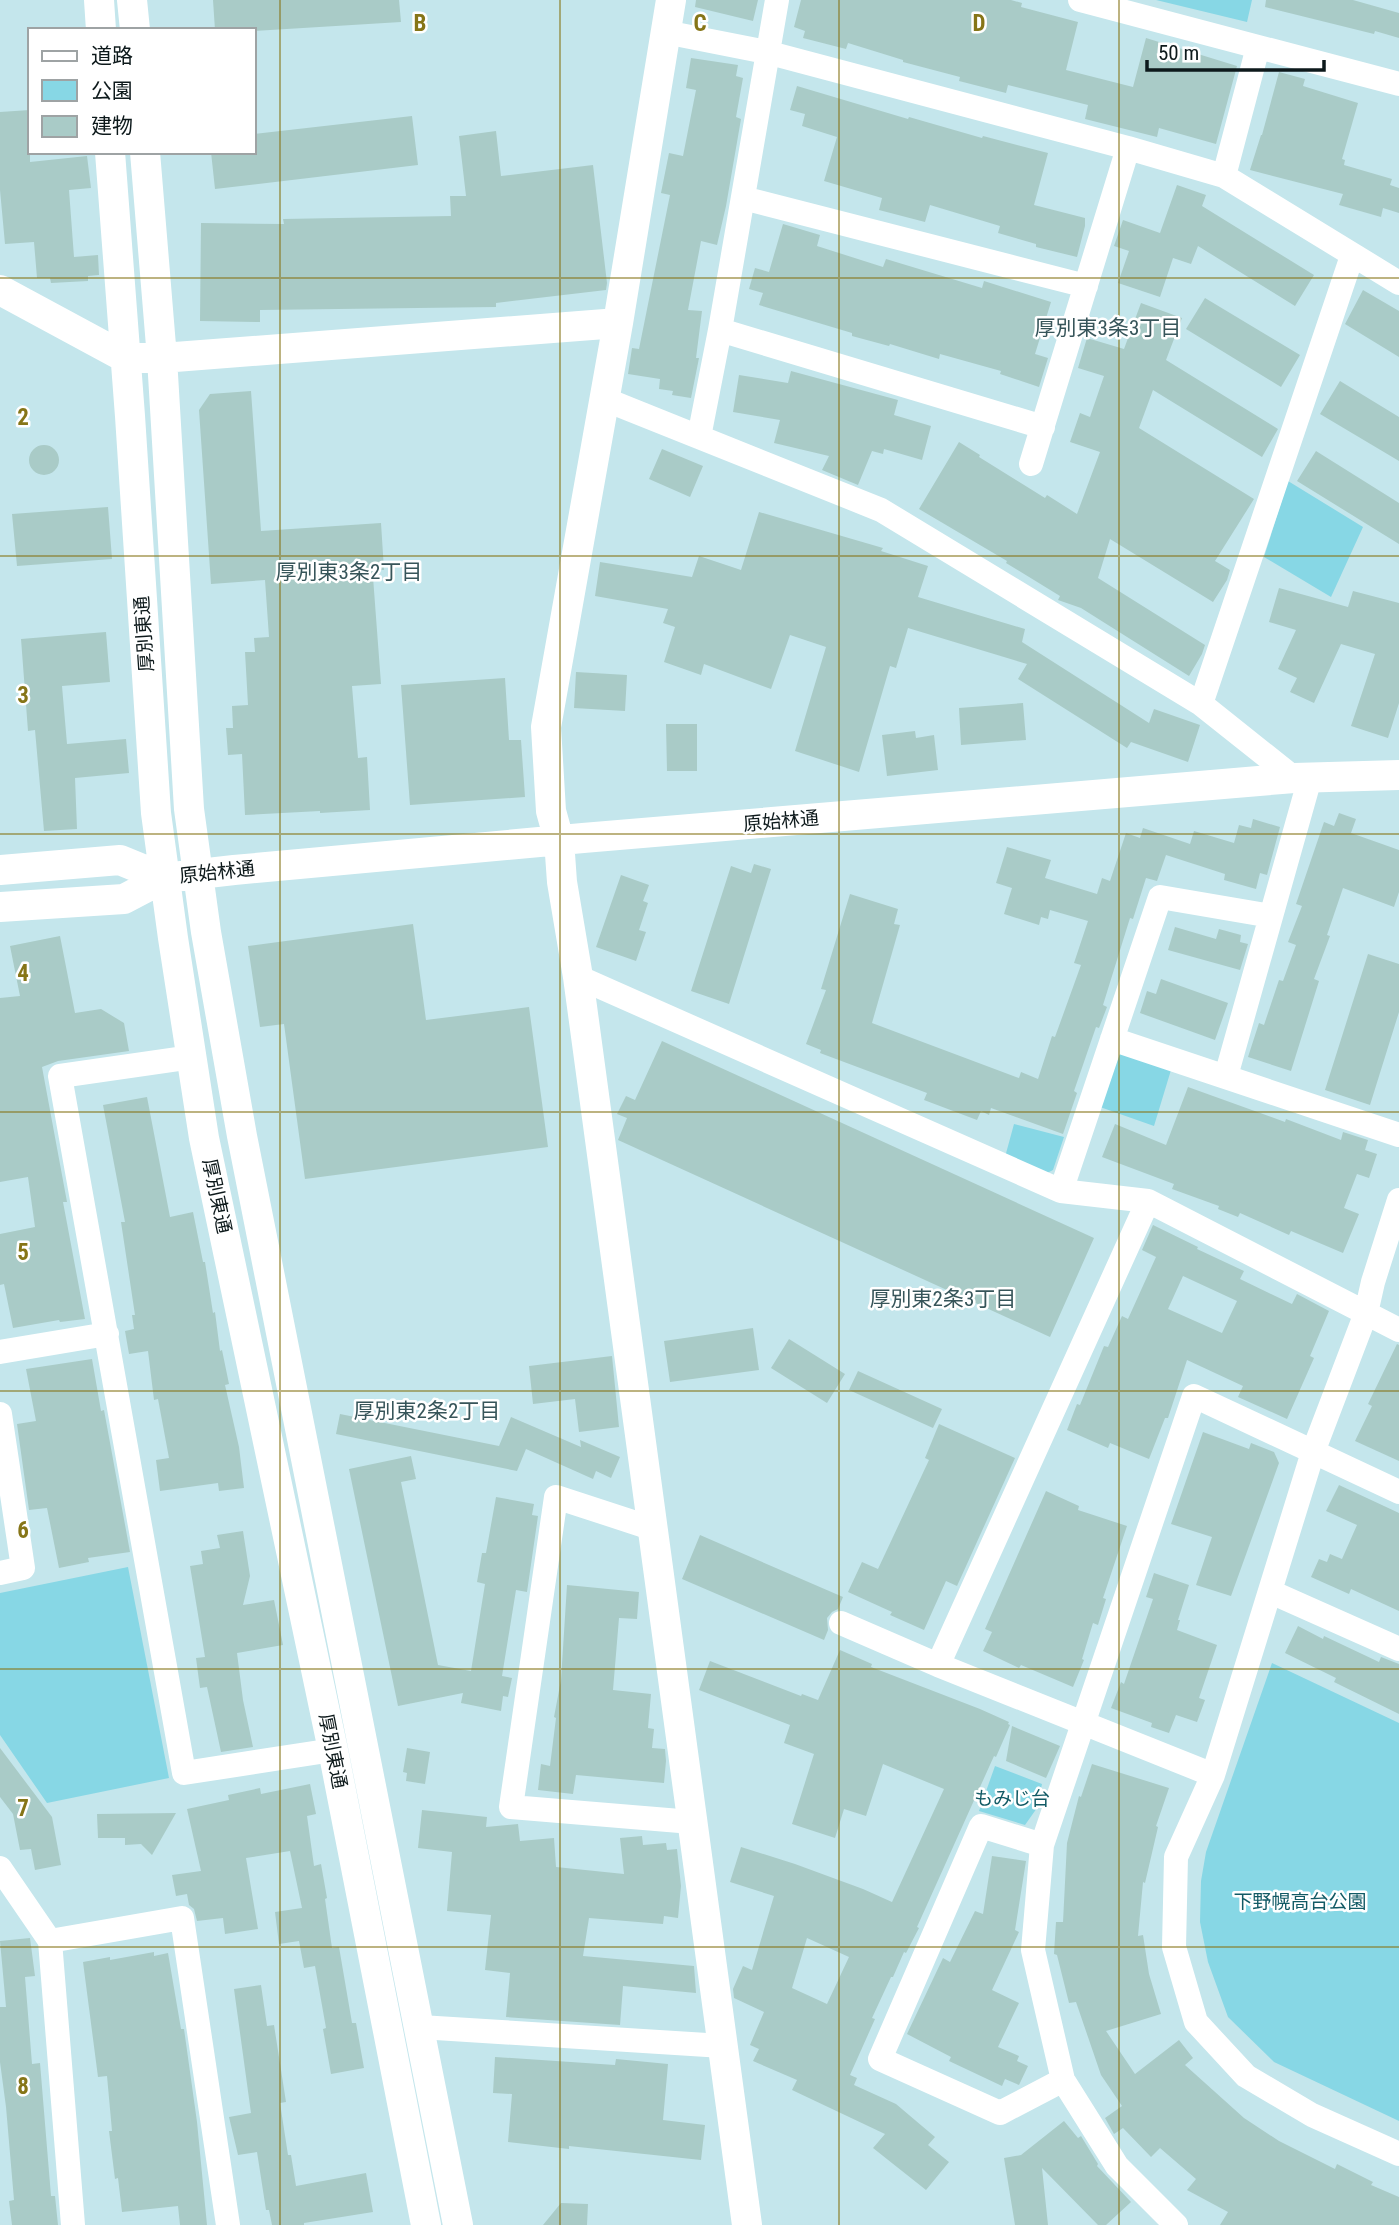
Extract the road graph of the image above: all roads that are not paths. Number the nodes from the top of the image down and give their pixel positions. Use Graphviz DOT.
graph roads {
  1 [pos="99,0"];
  2 [pos="132,0"];
  3 [pos="671,0"];
  4 [pos="777,0"];
  5 [pos="1080,0"];
  6 [pos="101,28"];
  7 [pos="135,28"];
  8 [pos="665,32"];
  9 [pos="1258,47"];
  10 [pos="766,52"];
  11 [pos="1399,84"];
  12 [pos="1128,148"];
  13 [pos="110,154"];
  14 [pos="145,154"];
  15 [pos="1224,176"];
  16 [pos="743,198"];
  17 [pos="1352,256"];
  18 [pos="1399,283"];
  19 [pos="1086,286"];
  20 [pos="0,290"];
  21 [pos="618,323"];
  22 [pos="720,330"];
  23 [pos="126,358"];
  24 [pos="162,358"];
  25 [pos="604,399"];
  26 [pos="1042,427"];
  27 [pos="699,437"];
  28 [pos="1031,464"];
  29 [pos="1201,704"];
  30 [pos="1399,775"];
  31 [pos="1302,778"];
  32 [pos="559,840"];
  33 [pos="0,870"];
  34 [pos="199,874"];
  35 [pos="164,878"];
  36 [pos="0,907"];
  37 [pos="1271,916"];
  38 [pos="578,977"];
  39 [pos="1112,1039"];
  40 [pos="192,1057"];
  41 [pos="1226,1076"];
  42 [pos="1399,1135"];
  43 [pos="1061,1191"];
  44 [pos="1399,1200"];
  45 [pos="1148,1201"];
  46 [pos="1366,1313"];
  47 [pos="1399,1330"];
  48 [pos="107,1334"];
  49 [pos="0,1352"];
  50 [pos="0,1414"];
  51 [pos="1313,1452"];
  52 [pos="1399,1492"];
  53 [pos="654,1529"];
  54 [pos="0,1573"];
  55 [pos="1271,1592"];
  56 [pos="841,1623"];
  57 [pos="1399,1649"];
  58 [pos="939,1665"];
  59 [pos="1083,1722"];
  60 [pos="333,1750"];
  61 [pos="1213,1775"];
  62 [pos="692,1822"];
  63 [pos="1042,1845"];
  64 [pos="0,1868"];
  65 [pos="50,1941"];
  66 [pos="419,2027"];
  67 [pos="723,2046"];
  68 [pos="1063,2081"];
  69 [pos="1399,2154"];
  70 [pos="73,2225"];
  71 [pos="228,2225"];
  72 [pos="426,2225"];
  73 [pos="458,2225"];
  74 [pos="747,2225"];
  75 [pos="1176,2225"];
  1 -- 6 [label="street"];
  2 -- 7 [label="street"];
  3 -- 8 [label="street"];
  4 -- 10 [label="street"];
  5 -- 9 [label="street"];
  8 -- 10 [label="street"];
  8 -- 21 [label="street"];
  9 -- 11 [label="street"];
  9 -- 15 [label="street"];
  10 -- 12 [label="street"];
  10 -- 16 [label="street"];
  12 -- 15 [label="street"];
  12 -- 19 [label="street"];
  13 -- 23 [label="street, 厚別東通"];
  14 -- 24 [label="street, 厚別東通"];
  15 -- 17 [label="street"];
  16 -- 19 [label="street"];
  16 -- 22 [label="street"];
  17 -- 18 [label="street"];
  17 -- 29 [label="street"];
  19 -- 26 [label="street"];
  20 -- 23 [label="street"];
  21 -- 24 [label="street"];
  21 -- 25 [label="street"];
  22 -- 26 [label="street"];
  22 -- 27 [label="street"];
  23 -- 24 [label="street"];
  23 -- 35 [label="street, 厚別東通"];
  24 -- 34 [label="street, 厚別東通"];
  25 -- 27 [label="street"];
  25 -- 32 [label="street"];
  26 -- 28 [label="street"];
  27 -- 29 [label="street"];
  29 -- 31 [label="street"];
  30 -- 31 [label="street, 原始林通"];
  31 -- 32 [label="street, 原始林通"];
  31 -- 37 [label="street"];
  32 -- 34 [label="street, 原始林通"];
  32 -- 38 [label="street"];
  33 -- 35 [label="street, 原始林通"];
  34 -- 35 [label="street, 原始林通"];
  34 -- 66 [label="street, 厚別東通"];
  35 -- 36 [label="street, 原始林通"];
  35 -- 40 [label="street, 厚別東通"];
  37 -- 39 [label="street"];
  37 -- 41 [label="street"];
  38 -- 43 [label="street"];
  38 -- 53 [label="street"];
  39 -- 41 [label="street"];
  39 -- 43 [label="street"];
  40 -- 48 [label="street"];
  40 -- 60 [label="street, 厚別東通"];
  41 -- 42 [label="street"];
  43 -- 45 [label="street"];
  44 -- 46 [label="street"];
  45 -- 46 [label="street"];
  45 -- 58 [label="street"];
  46 -- 47 [label="street"];
  46 -- 51 [label="street"];
  48 -- 49 [label="street"];
  48 -- 60 [label="street"];
  50 -- 54 [label="street"];
  51 -- 52 [label="street"];
  51 -- 55 [label="street"];
  51 -- 59 [label="street"];
  53 -- 62 [label="street"];
  53 -- 62 [label="street"];
  55 -- 57 [label="street"];
  55 -- 61 [label="street"];
  56 -- 58 [label="street"];
  58 -- 59 [label="street"];
  59 -- 61 [label="street"];
  59 -- 63 [label="street"];
  60 -- 72 [label="street, 厚別東通"];
  61 -- 69 [label="street"];
  62 -- 67 [label="street"];
  63 -- 68 [label="street"];
  63 -- 68 [label="street"];
  64 -- 65 [label="street"];
  65 -- 70 [label="street"];
  65 -- 71 [label="street"];
  66 -- 67 [label="street"];
  66 -- 73 [label="street, 厚別東通"];
  67 -- 74 [label="street"];
  68 -- 75 [label="street"];
}
